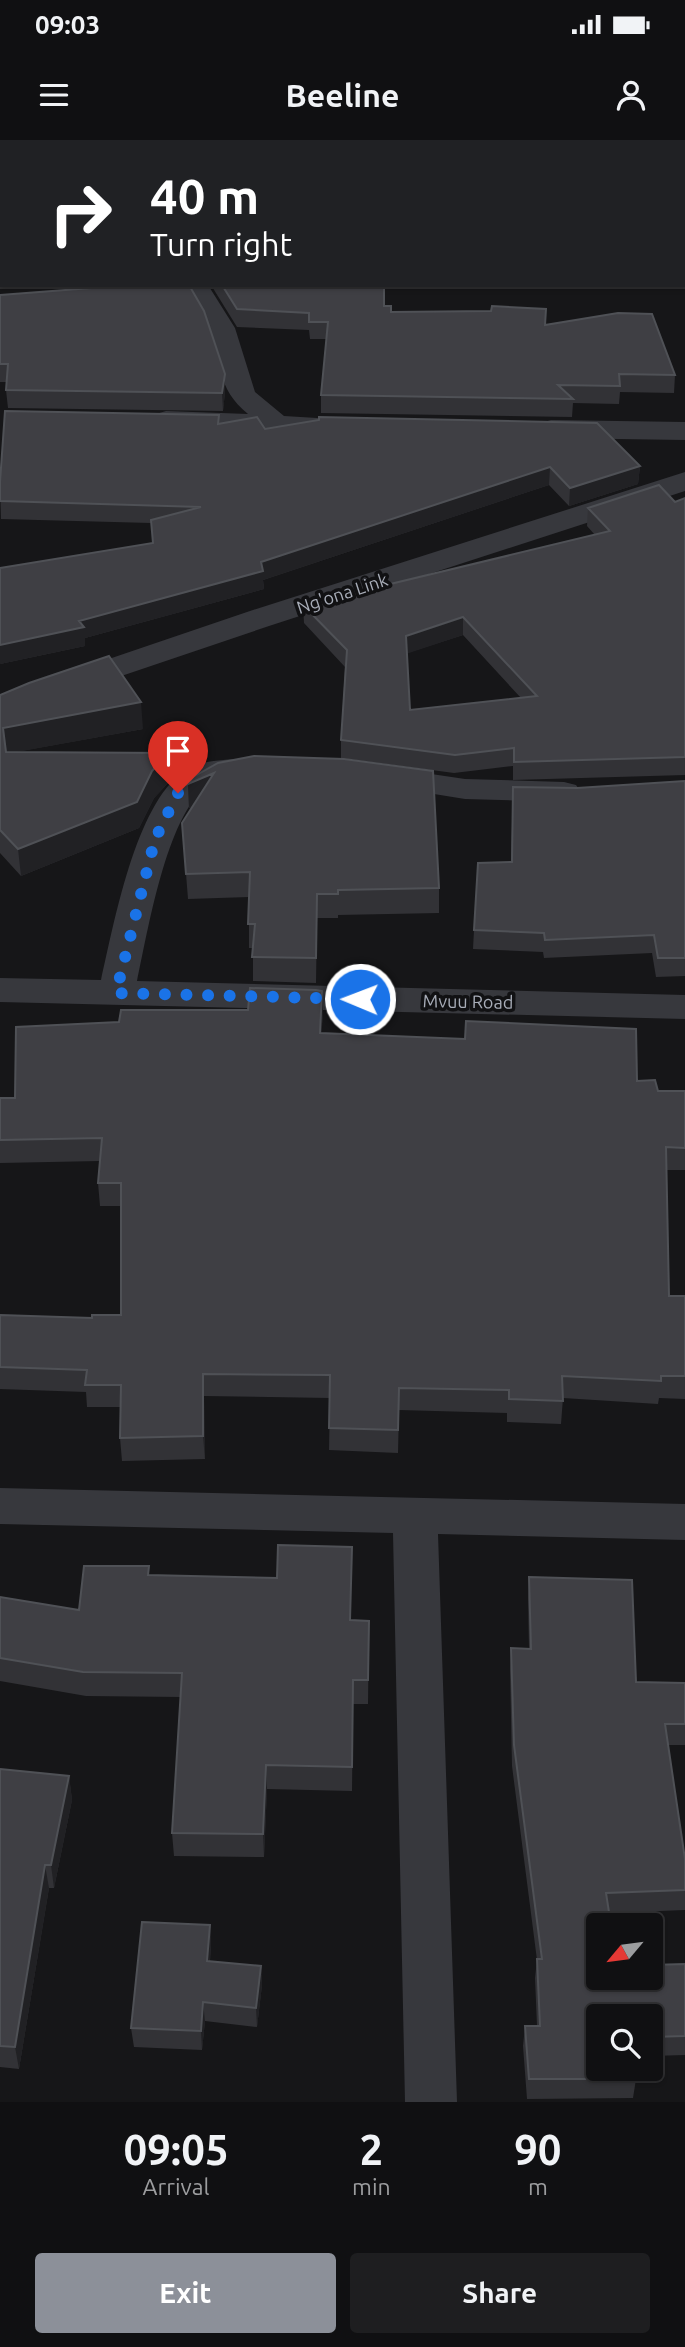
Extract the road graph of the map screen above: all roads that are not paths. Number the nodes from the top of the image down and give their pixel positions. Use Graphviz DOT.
graph roads {
  1 [pos="196,287"];
  2 [pos="137,419"];
  3 [pos="278,425"];
  4 [pos="373,427"];
  5 [pos="522,429"];
  6 [pos="685,432"];
  7 [pos="685,481"];
  8 [pos="0,708"];
  9 [pos="266,767"];
  10 [pos="358,774"];
  11 [pos="599,791"];
  12 [pos="0,990"];
  13 [pos="116,993"];
  14 [pos="685,1007"];
  15 [pos="0,1506"];
  16 [pos="415,1517"];
  17 [pos="685,1522"];
  18 [pos="431,2102"];
  1 -- 3 [label="street"];
  2 -- 3 [label="street"];
  3 -- 4 [label="street"];
  5 -- 6 [label="street"];
  7 -- 8 [label="street, Ng'ona Link"];
  9 -- 13 [label="street"];
  10 -- 11 [label="street"];
  12 -- 13 [label="street, Mvuu Road"];
  13 -- 14 [label="street, Mvuu Road"];
  15 -- 16 [label="street"];
  16 -- 17 [label="street"];
  16 -- 18 [label="street"];
}
